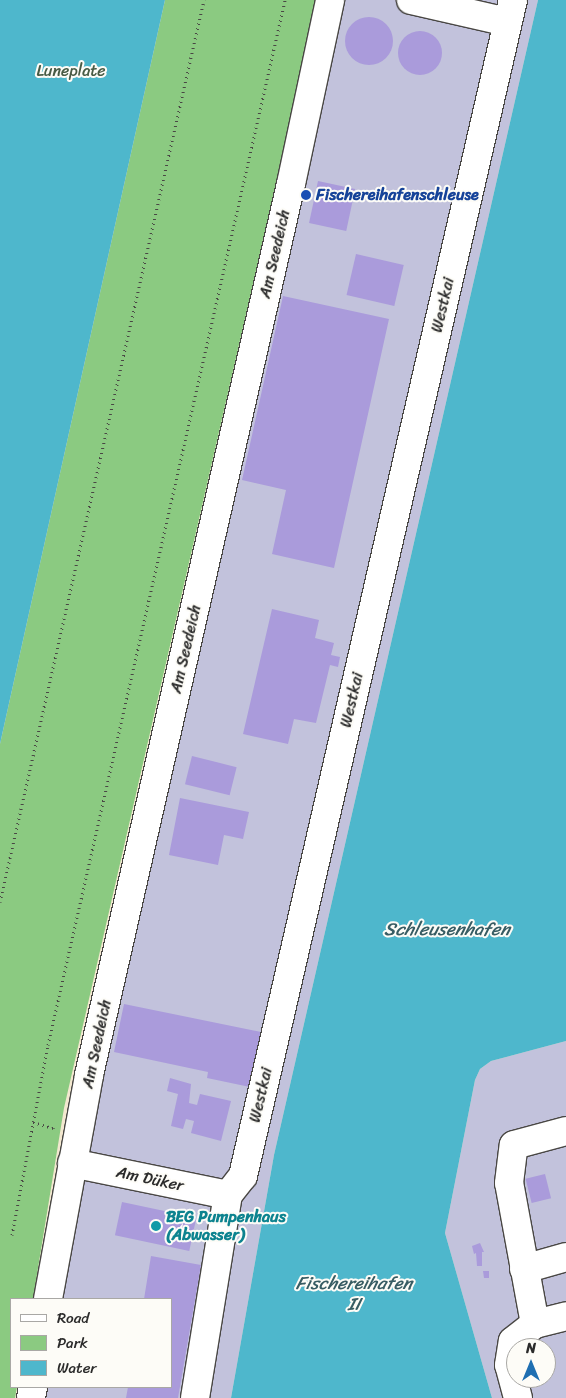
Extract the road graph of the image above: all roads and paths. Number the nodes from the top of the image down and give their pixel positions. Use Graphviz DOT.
graph roads {
  1 [pos="204,0"];
  2 [pos="285,0"];
  3 [pos="330,0"];
  4 [pos="411,0"];
  5 [pos="511,11"];
  6 [pos="0,902"];
  7 [pos="33,1122"];
  8 [pos="54,1122"];
  9 [pos="566,1131"];
  10 [pos="72,1163"];
  11 [pos="228,1195"];
  12 [pos="12,1235"];
  13 [pos="566,1257"];
  14 [pos="524,1269"];
  15 [pos="48,1298"];
  16 [pos="566,1316"];
  17 [pos="535,1324"];
  18 [pos="195,1398"];
  19 [pos="518,1398"];
  1 -- 6 [label="path"];
  2 -- 7 [label="path"];
  3 -- 10 [label="street, Am Seedeich"];
  4 -- 5 [label="street"];
  5 -- 11 [label="street, Westkai"];
  7 -- 8 [label="path"];
  7 -- 12 [label="path"];
  9 -- 14 [label="street"];
  10 -- 11 [label="street, Am Düker"];
  10 -- 15 [label="street, Am Seedeich"];
  11 -- 18 [label="street, Westkai"];
  13 -- 14 [label="street"];
  14 -- 17 [label="street"];
  16 -- 17 [label="street"];
  17 -- 19 [label="street"];
}
